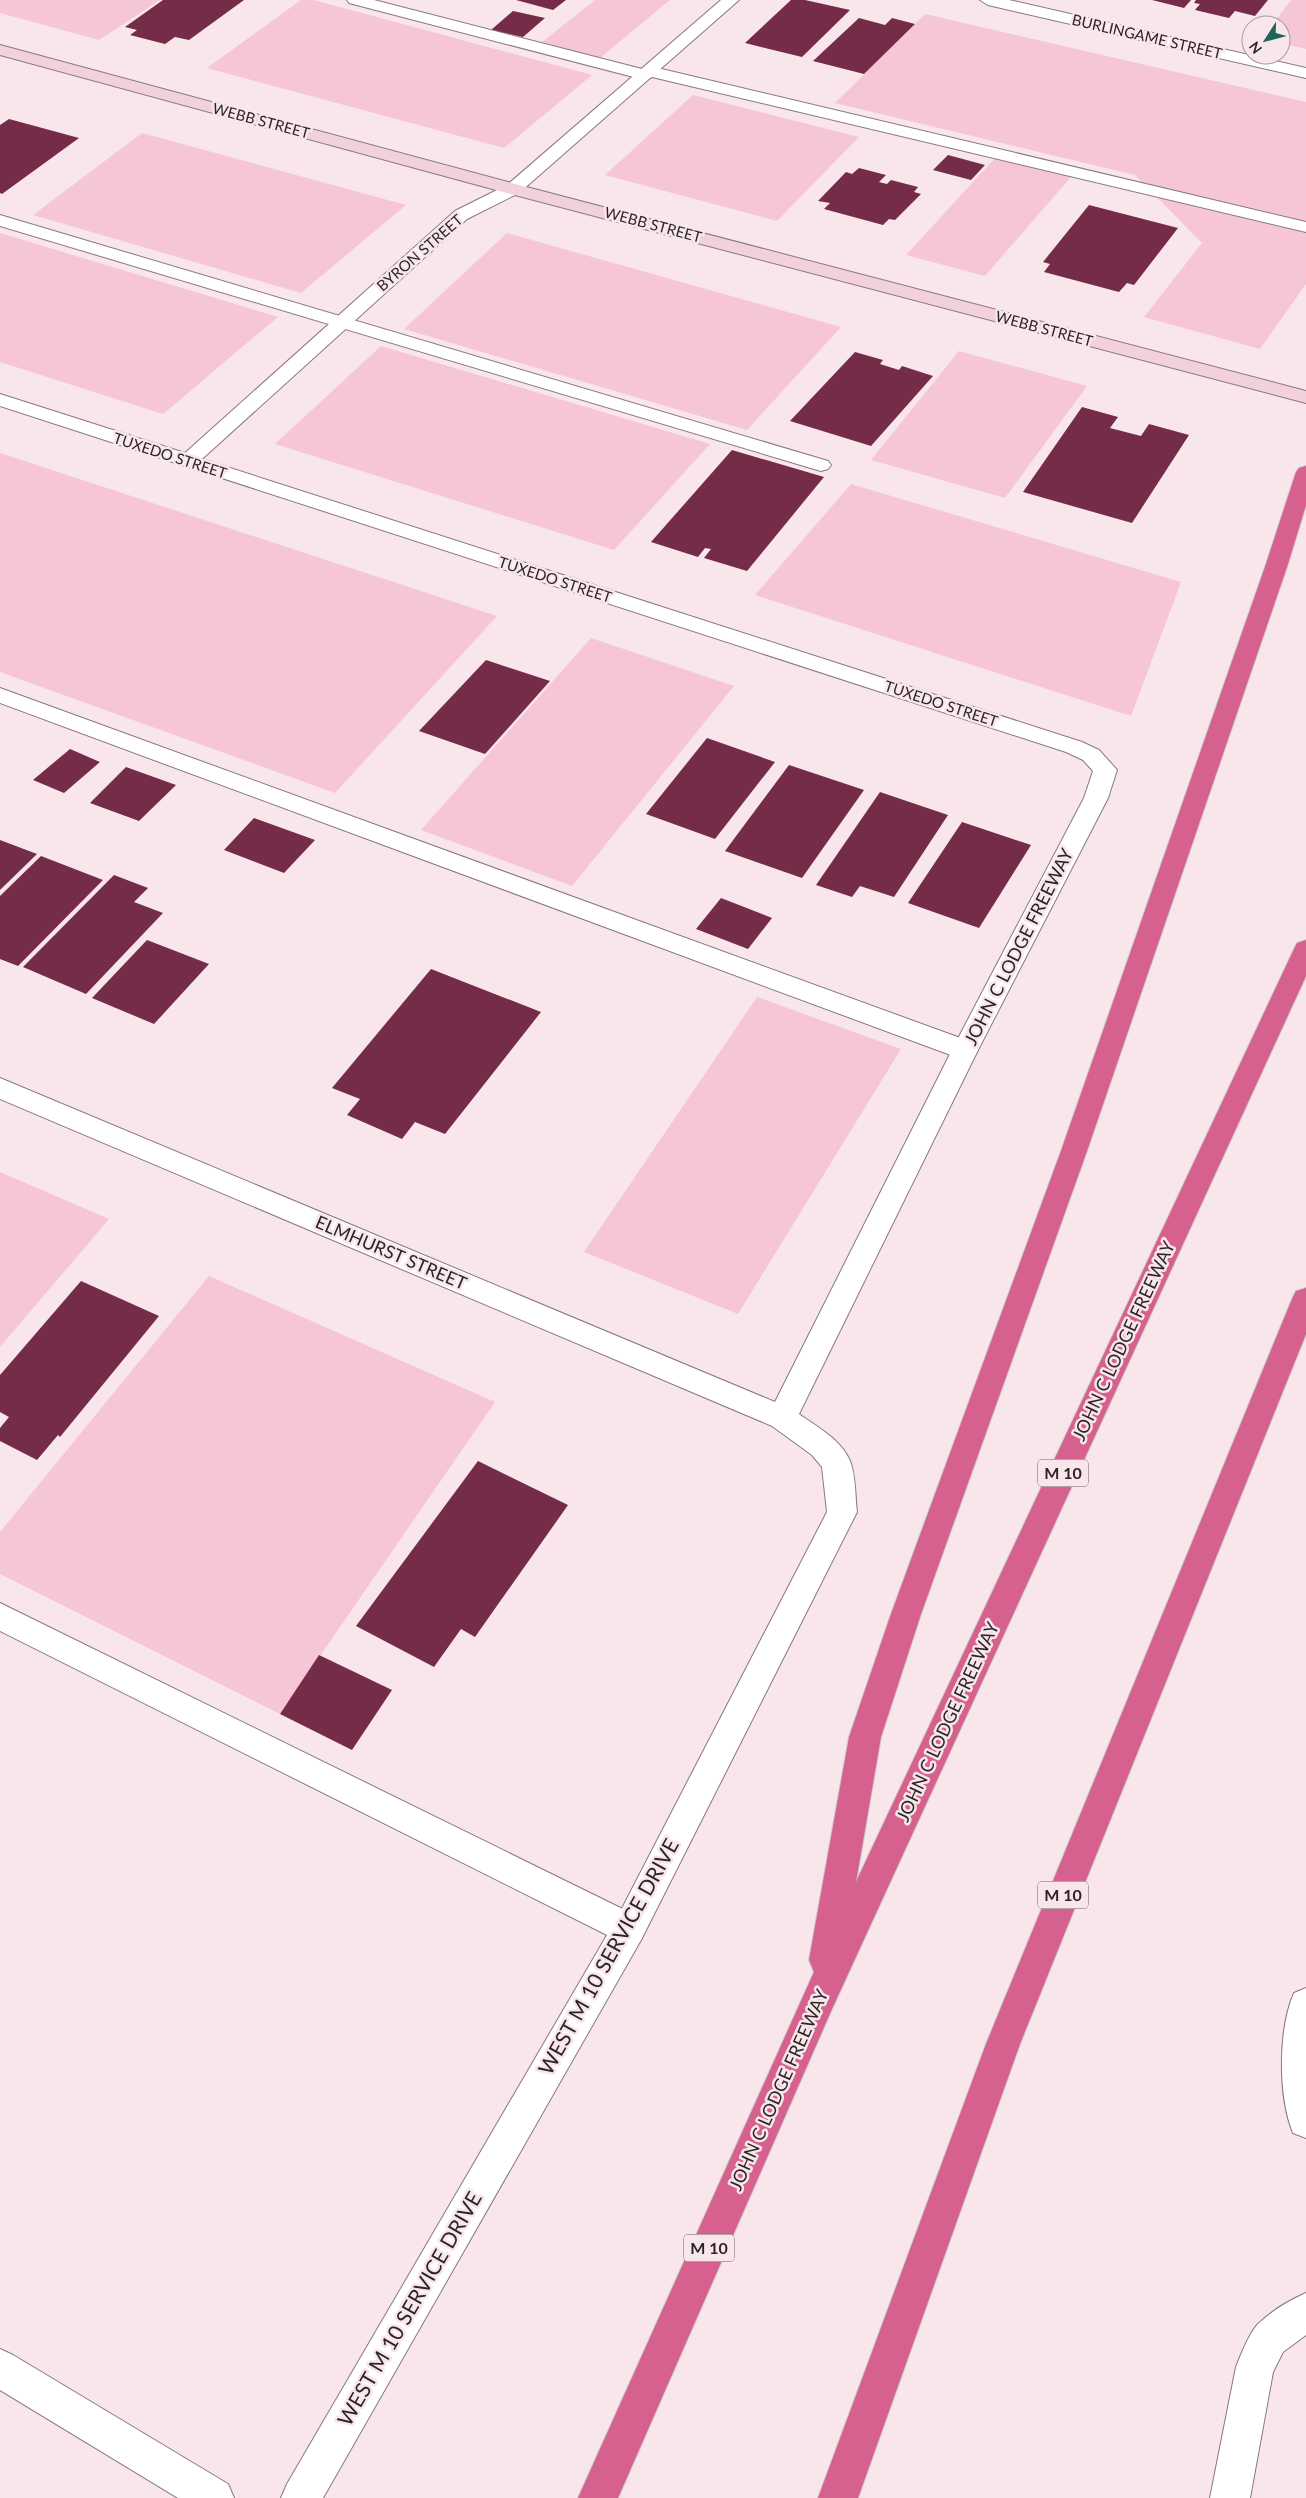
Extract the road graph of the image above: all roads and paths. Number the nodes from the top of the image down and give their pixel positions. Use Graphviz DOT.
graph roads {
  1 [pos="355,0"];
  2 [pos="732,0"];
  3 [pos="988,0"];
  4 [pos="0,50"];
  5 [pos="647,73"];
  6 [pos="1306,73"];
  7 [pos="513,189"];
  8 [pos="0,220"];
  9 [pos="1306,227"];
  10 [pos="340,323"];
  11 [pos="1306,398"];
  12 [pos="0,400"];
  13 [pos="187,462"];
  14 [pos="822,465"];
  15 [pos="1306,472"];
  16 [pos="0,695"];
  17 [pos="1105,770"];
  18 [pos="1306,949"];
  19 [pos="965,1050"];
  20 [pos="0,1088"];
  21 [pos="1306,1299"];
  22 [pos="782,1418"];
  23 [pos="0,1616"];
  24 [pos="629,1929"];
  25 [pos="820,1997"];
  26 [pos="1306,2005"];
  27 [pos="1306,2120"];
  28 [pos="1306,2312"];
  29 [pos="0,2368"];
  30 [pos="214,2498"];
  31 [pos="301,2498"];
  32 [pos="598,2498"];
  33 [pos="838,2498"];
  34 [pos="1230,2498"];
  1 -- 5 [label="street"];
  2 -- 5 [label="street, BYRON STREET"];
  3 -- 6 [label="street, BURLINGAME STREET"];
  4 -- 7 [label="street, WEBB STREET"];
  5 -- 7 [label="street, BYRON STREET"];
  5 -- 9 [label="street"];
  7 -- 10 [label="street, BYRON STREET"];
  7 -- 11 [label="street, WEBB STREET"];
  8 -- 10 [label="street"];
  10 -- 13 [label="street, BYRON STREET"];
  10 -- 14 [label="street"];
  12 -- 13 [label="street, TUXEDO STREET"];
  13 -- 17 [label="street, TUXEDO STREET"];
  15 -- 25 [label="highway"];
  16 -- 19 [label="street"];
  17 -- 19 [label="street, JOHN C LODGE FREEWAY"];
  18 -- 25 [label="highway, JOHN C LODGE FREEWAY / M 10"];
  19 -- 22 [label="street, JOHN C LODGE FREEWAY"];
  20 -- 22 [label="street, ELMHURST STREET"];
  21 -- 33 [label="highway, M 10"];
  22 -- 24 [label="street, WEST M 10 SERVICE DRIVE"];
  23 -- 24 [label="street"];
  24 -- 31 [label="street, WEST M 10 SERVICE DRIVE"];
  25 -- 32 [label="highway, JOHN C LODGE FREEWAY / M 10"];
  26 -- 27 [label="street"];
  28 -- 34 [label="street"];
  29 -- 30 [label="street"];
}
